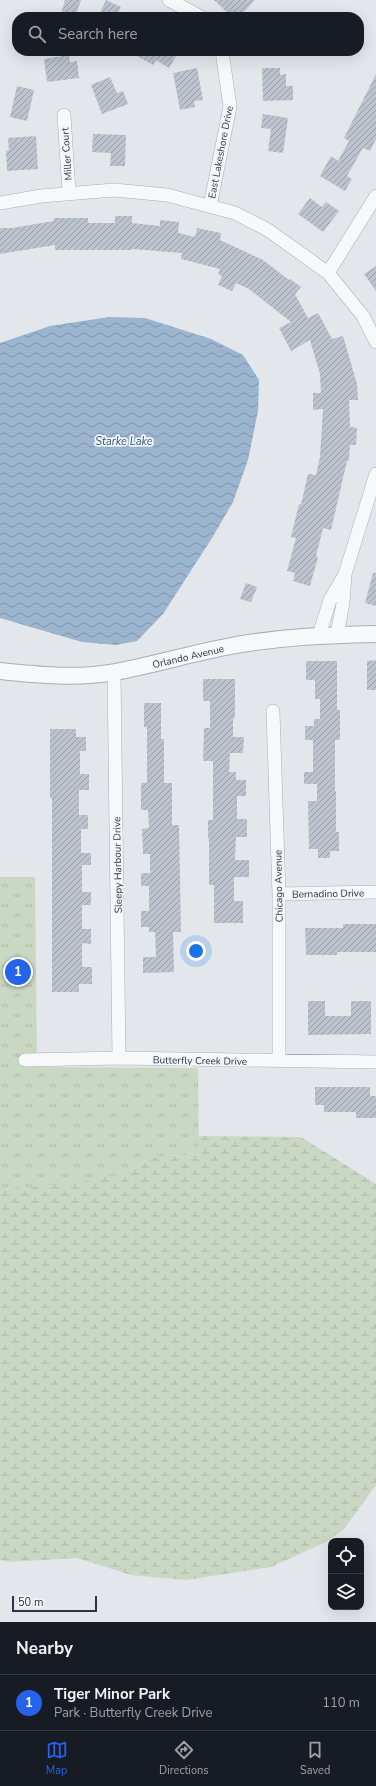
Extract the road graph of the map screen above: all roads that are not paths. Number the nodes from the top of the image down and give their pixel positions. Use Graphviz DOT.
graph roads {
  1 [pos="169,0"];
  2 [pos="192,12"];
  3 [pos="223,56"];
  4 [pos="64,115"];
  5 [pos="69,193"];
  6 [pos="376,196"];
  7 [pos="0,203"];
  8 [pos="210,206"];
  9 [pos="328,273"];
  10 [pos="376,342"];
  11 [pos="376,474"];
  12 [pos="345,574"];
  13 [pos="337,634"];
  14 [pos="376,634"];
  15 [pos="319,635"];
  16 [pos="0,671"];
  17 [pos="114,672"];
  18 [pos="273,711"];
  19 [pos="376,892"];
  20 [pos="279,894"];
  21 [pos="119,1058"];
  22 [pos="25,1060"];
  23 [pos="279,1061"];
  24 [pos="376,1062"];
  1 -- 2 [label="street"];
  3 -- 8 [label="street, East Lakeshore Drive"];
  4 -- 5 [label="street, Miller Court"];
  5 -- 7 [label="street, East Lakeshore Drive"];
  5 -- 8 [label="street, East Lakeshore Drive"];
  6 -- 9 [label="street"];
  8 -- 9 [label="street, East Lakeshore Drive"];
  9 -- 10 [label="street, East Lakeshore Drive"];
  11 -- 12 [label="street"];
  12 -- 13 [label="street"];
  12 -- 15 [label="street"];
  13 -- 14 [label="street, Orlando Avenue"];
  13 -- 15 [label="street, Orlando Avenue"];
  15 -- 17 [label="street, Orlando Avenue"];
  16 -- 17 [label="street, Orlando Avenue"];
  17 -- 21 [label="street, Sleepy Harbour Drive"];
  18 -- 20 [label="street, Chicago Avenue"];
  19 -- 20 [label="street, Bernadino Drive"];
  20 -- 23 [label="street, Chicago Avenue"];
  21 -- 22 [label="street, Butterfly Creek Drive"];
  21 -- 23 [label="street, Butterfly Creek Drive"];
  23 -- 24 [label="street, Butterfly Creek Drive"];
}
